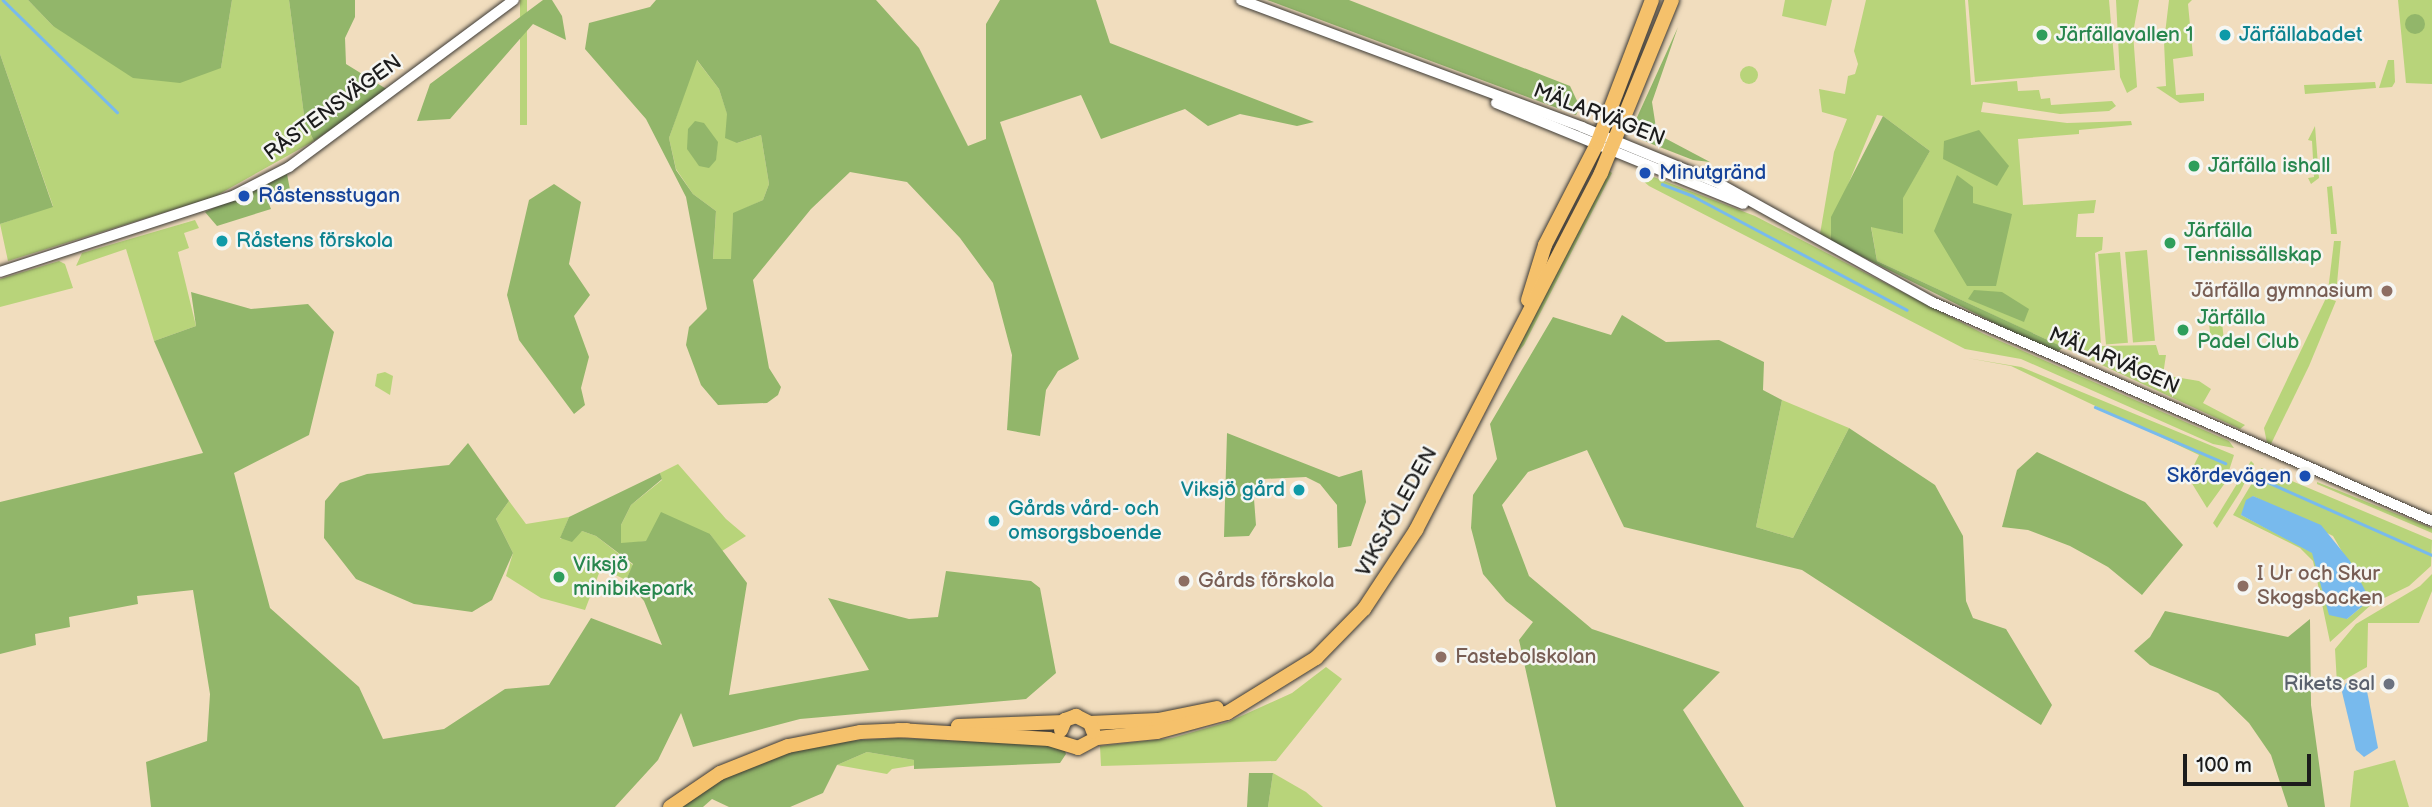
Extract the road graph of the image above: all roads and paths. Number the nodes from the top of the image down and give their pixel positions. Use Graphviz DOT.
graph roads {
  1 [pos="514,0"];
  2 [pos="1241,0"];
  3 [pos="1652,0"];
  4 [pos="1672,0"];
  5 [pos="1599,139"];
  6 [pos="1614,146"];
  7 [pos="0,272"];
  8 [pos="1517,335"];
  9 [pos="2432,521"];
  10 [pos="1242,703"];
  11 [pos="1064,722"];
  12 [pos="1090,723"];
  13 [pos="898,730"];
  14 [pos="1065,744"];
  15 [pos="1088,744"];
  16 [pos="670,807"];
  1 -- 7 [label="street, RÅSTENSVÄGEN"];
  2 -- 5 [label="street, MÄLARVÄGEN"];
  3 -- 5 [label="main road, VIKSJÖLEDEN"];
  4 -- 6 [label="main road, VIKSJÖLEDEN"];
  5 -- 6 [label="street, MÄLARVÄGEN"];
  5 -- 8 [label="main road, VIKSJÖLEDEN"];
  6 -- 8 [label="main road, VIKSJÖLEDEN"];
  6 -- 9 [label="street, MÄLARVÄGEN"];
  8 -- 10 [label="main road, VIKSJÖLEDEN"];
  10 -- 12 [label="main road, VIKSJÖLEDEN"];
  10 -- 15 [label="main road, VIKSJÖLEDEN"];
  11 -- 12 [label="main road"];
  11 -- 13 [label="main road"];
  11 -- 14 [label="main road"];
  12 -- 15 [label="main road"];
  13 -- 14 [label="main road"];
  13 -- 16 [label="main road"];
  14 -- 15 [label="main road"];
}
